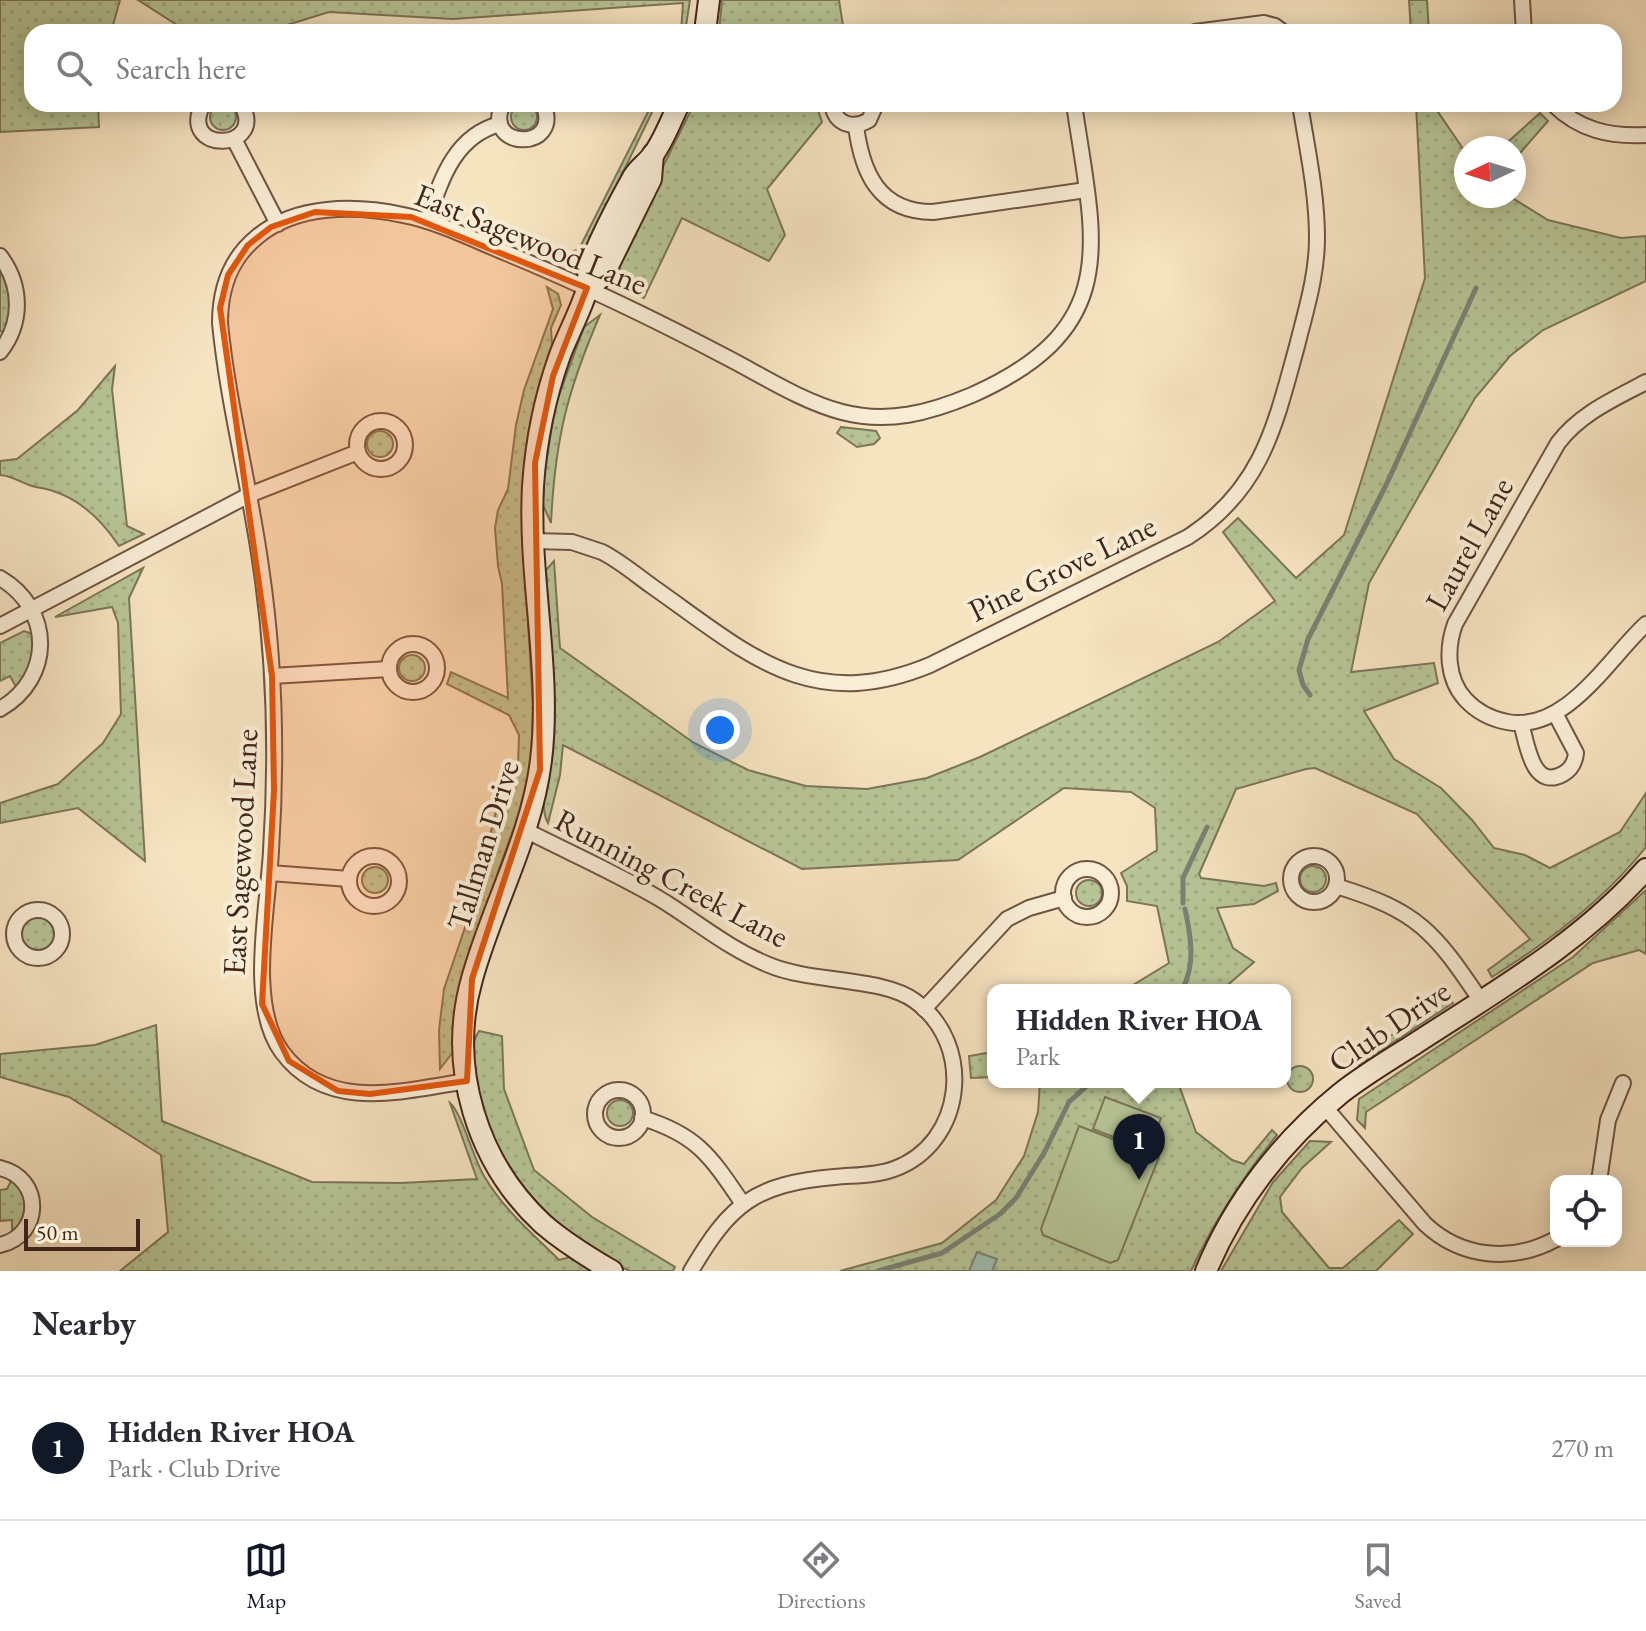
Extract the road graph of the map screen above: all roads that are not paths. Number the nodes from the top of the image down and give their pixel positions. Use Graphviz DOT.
graph roads {
  1 [pos="709,0"];
  2 [pos="1522,0"];
  3 [pos="706,24"];
  4 [pos="1250,24"];
  5 [pos="1271,24"];
  6 [pos="1524,24"];
  7 [pos="201,112"];
  8 [pos="243,112"];
  9 [pos="500,112"];
  10 [pos="546,112"];
  11 [pos="675,112"];
  12 [pos="834,112"];
  13 [pos="872,112"];
  14 [pos="1075,112"];
  15 [pos="1301,112"];
  16 [pos="1562,112"];
  17 [pos="500,124"];
  18 [pos="856,126"];
  19 [pos="1646,135"];
  20 [pos="234,139"];
  21 [pos="1086,190"];
  22 [pos="427,221"];
  23 [pos="278,224"];
  24 [pos="0,256"];
  25 [pos="587,288"];
  26 [pos="0,352"];
  27 [pos="1646,382"];
  28 [pos="358,452"];
  29 [pos="249,495"];
  30 [pos="533,541"];
  31 [pos="0,578"];
  32 [pos="31,610"];
  33 [pos="1646,624"];
  34 [pos="0,626"];
  35 [pos="389,669"];
  36 [pos="272,676"];
  37 [pos="0,709"];
  38 [pos="1556,715"];
  39 [pos="1521,723"];
  40 [pos="525,830"];
  41 [pos="1646,869"];
  42 [pos="270,873"];
  43 [pos="349,879"];
  44 [pos="1336,886"];
  45 [pos="1064,898"];
  46 [pos="1481,1001"];
  47 [pos="924,1009"];
  48 [pos="467,1081"];
  49 [pos="1623,1083"];
  50 [pos="1325,1107"];
  51 [pos="642,1118"];
  52 [pos="0,1168"];
  53 [pos="1600,1175"];
  54 [pos="743,1204"];
  55 [pos="1550,1241"];
  56 [pos="0,1245"];
  57 [pos="612,1271"];
  58 [pos="691,1271"];
  59 [pos="1206,1271"];
  1 -- 3 [label="street"];
  2 -- 6 [label="street"];
  4 -- 5 [label="street"];
  7 -- 20 [label="street"];
  8 -- 20 [label="street"];
  9 -- 17 [label="street"];
  10 -- 17 [label="street"];
  11 -- 25 [label="street, Tallman Drive"];
  12 -- 18 [label="street"];
  13 -- 18 [label="street"];
  14 -- 21 [label="street, East Sagewood Lane"];
  15 -- 30 [label="street, Pine Grove Lane"];
  16 -- 19 [label="street"];
  17 -- 22 [label="street"];
  18 -- 21 [label="street"];
  20 -- 23 [label="street"];
  21 -- 25 [label="street, East Sagewood Lane"];
  22 -- 23 [label="street, East Sagewood Lane"];
  22 -- 25 [label="street, East Sagewood Lane"];
  23 -- 29 [label="street, East Sagewood Lane"];
  24 -- 26 [label="street"];
  25 -- 30 [label="street, Tallman Drive"];
  27 -- 39 [label="street, Laurel Lane"];
  28 -- 29 [label="street"];
  29 -- 32 [label="street"];
  29 -- 36 [label="street, East Sagewood Lane"];
  30 -- 40 [label="street, Tallman Drive"];
  31 -- 32 [label="street"];
  32 -- 34 [label="street"];
  32 -- 37 [label="street"];
  33 -- 38 [label="street"];
  35 -- 36 [label="street"];
  36 -- 42 [label="street, East Sagewood Lane"];
  38 -- 39 [label="street, Laurel Lane"];
  38 -- 39 [label="street"];
  40 -- 47 [label="street, Running Creek Lane"];
  40 -- 48 [label="street, Tallman Drive"];
  41 -- 46 [label="street, Club Drive"];
  42 -- 43 [label="street"];
  42 -- 48 [label="street, East Sagewood Lane"];
  44 -- 46 [label="street"];
  45 -- 47 [label="street"];
  46 -- 50 [label="street, Club Drive"];
  47 -- 54 [label="street, Running Creek Lane"];
  48 -- 57 [label="street, Tallman Drive"];
  49 -- 53 [label="street"];
  50 -- 55 [label="street"];
  50 -- 59 [label="street, Club Drive"];
  51 -- 54 [label="street"];
  52 -- 56 [label="street"];
  54 -- 58 [label="street, Running Creek Lane"];
}
